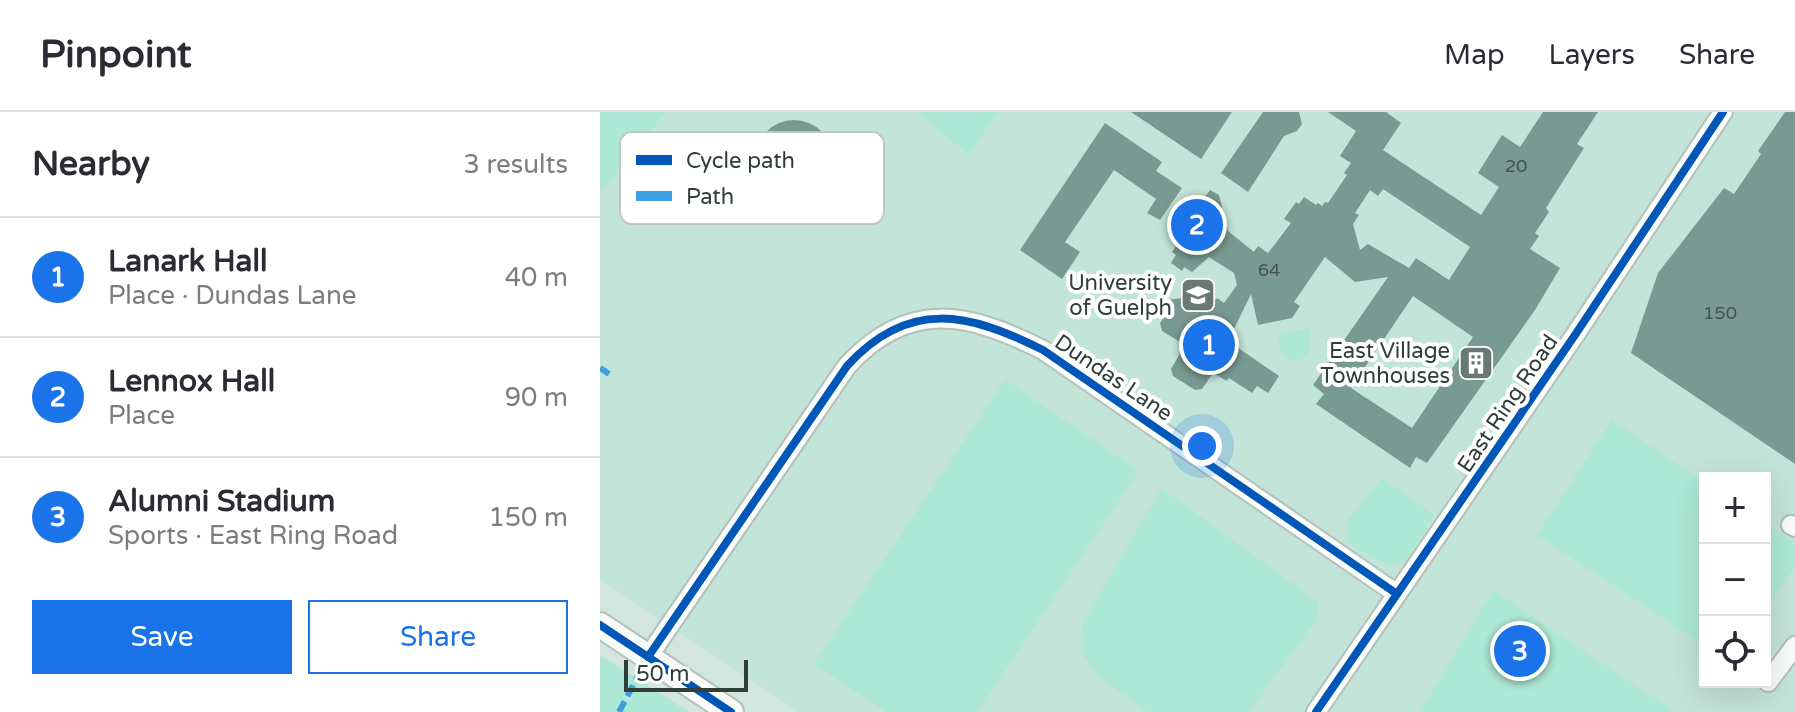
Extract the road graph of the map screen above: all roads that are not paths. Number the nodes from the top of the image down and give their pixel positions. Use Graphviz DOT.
graph roads {
  1 [pos="1723,112"];
  2 [pos="1397,594"];
  3 [pos="600,625"];
  4 [pos="1795,646"];
  5 [pos="648,657"];
  6 [pos="1771,678"];
  7 [pos="731,712"];
  8 [pos="1316,712"];
  1 -- 2 [label="street, East Ring Road"];
  2 -- 5 [label="street, Dundas Lane"];
  2 -- 8 [label="street, East Ring Road"];
  3 -- 5 [label="street"];
  4 -- 6 [label="street"];
  5 -- 7 [label="street"];
}
